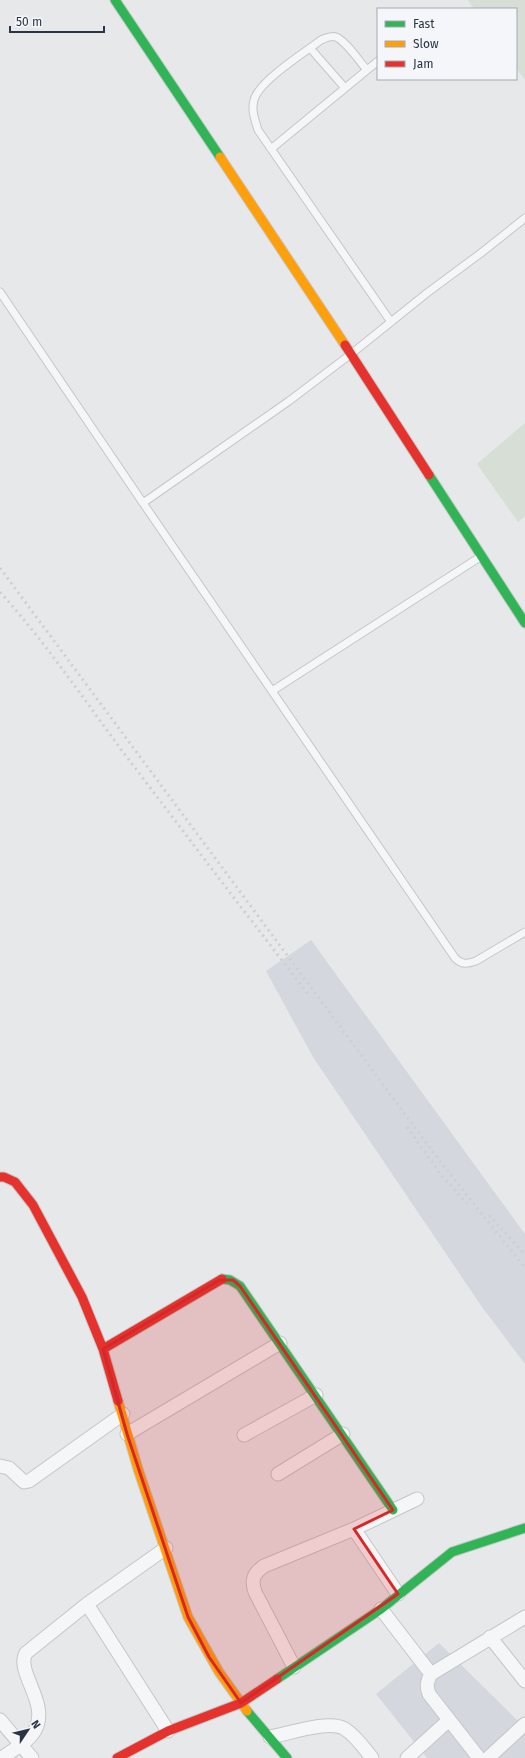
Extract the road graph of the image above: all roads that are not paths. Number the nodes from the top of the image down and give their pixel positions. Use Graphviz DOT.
graph roads {
  1 [pos="115,0"];
  2 [pos="310,48"];
  3 [pos="377,61"];
  4 [pos="367,70"];
  5 [pos="345,88"];
  6 [pos="271,149"];
  7 [pos="525,218"];
  8 [pos="0,292"];
  9 [pos="391,322"];
  10 [pos="352,354"];
  11 [pos="143,503"];
  12 [pos="482,556"];
  13 [pos="525,623"];
  14 [pos="272,691"];
  15 [pos="525,932"];
  16 [pos="0,1177"];
  17 [pos="280,1343"];
  18 [pos="103,1349"];
  19 [pos="316,1395"];
  20 [pos="123,1414"];
  21 [pos="127,1434"];
  22 [pos="343,1434"];
  23 [pos="244,1435"];
  24 [pos="0,1466"];
  25 [pos="278,1474"];
  26 [pos="417,1499"];
  27 [pos="394,1510"];
  28 [pos="525,1528"];
  29 [pos="354,1529"];
  30 [pos="166,1548"];
  31 [pos="398,1594"];
  32 [pos="87,1604"];
  33 [pos="381,1609"];
  34 [pos="525,1617"];
  35 [pos="490,1637"];
  36 [pos="294,1667"];
  37 [pos="431,1674"];
  38 [pos="525,1681"];
  39 [pos="241,1703"];
  40 [pos="0,1720"];
  41 [pos="449,1720"];
  42 [pos="525,1724"];
  43 [pos="168,1731"];
  44 [pos="270,1737"];
  45 [pos="20,1744"];
  46 [pos="2,1758"];
  47 [pos="32,1758"];
  48 [pos="117,1758"];
  49 [pos="286,1758"];
  50 [pos="372,1758"];
  51 [pos="407,1758"];
  52 [pos="479,1758"];
  53 [pos="488,1758"];
  1 -- 10 [label="street"];
  2 -- 4 [label="lane"];
  2 -- 5 [label="lane"];
  2 -- 6 [label="lane"];
  3 -- 4 [label="lane"];
  4 -- 5 [label="lane"];
  5 -- 6 [label="lane"];
  6 -- 9 [label="lane"];
  7 -- 9 [label="lane"];
  8 -- 11 [label="lane"];
  9 -- 10 [label="lane"];
  10 -- 11 [label="lane"];
  10 -- 12 [label="street"];
  11 -- 14 [label="lane"];
  12 -- 13 [label="street"];
  12 -- 14 [label="lane"];
  14 -- 15 [label="lane"];
  16 -- 18 [label="street"];
  17 -- 18 [label="street"];
  17 -- 19 [label="street"];
  17 -- 21 [label="street"];
  18 -- 20 [label="street"];
  19 -- 22 [label="street"];
  19 -- 23 [label="street"];
  20 -- 21 [label="street"];
  20 -- 24 [label="street"];
  21 -- 30 [label="street"];
  22 -- 25 [label="street"];
  22 -- 27 [label="street"];
  26 -- 27 [label="street"];
  27 -- 29 [label="street"];
  28 -- 31 [label="street"];
  29 -- 31 [label="street"];
  29 -- 36 [label="street"];
  30 -- 32 [label="street"];
  30 -- 39 [label="street"];
  31 -- 33 [label="street"];
  32 -- 43 [label="street"];
  32 -- 45 [label="street"];
  33 -- 36 [label="street"];
  33 -- 37 [label="street"];
  34 -- 35 [label="street"];
  35 -- 37 [label="street"];
  35 -- 38 [label="street"];
  36 -- 39 [label="street"];
  37 -- 41 [label="street"];
  39 -- 43 [label="street"];
  39 -- 44 [label="street"];
  40 -- 45 [label="street"];
  41 -- 51 [label="street"];
  41 -- 52 [label="street"];
  42 -- 53 [label="street"];
  43 -- 48 [label="street"];
  44 -- 49 [label="street"];
  44 -- 50 [label="street"];
  45 -- 46 [label="street"];
  45 -- 47 [label="street"];
}
